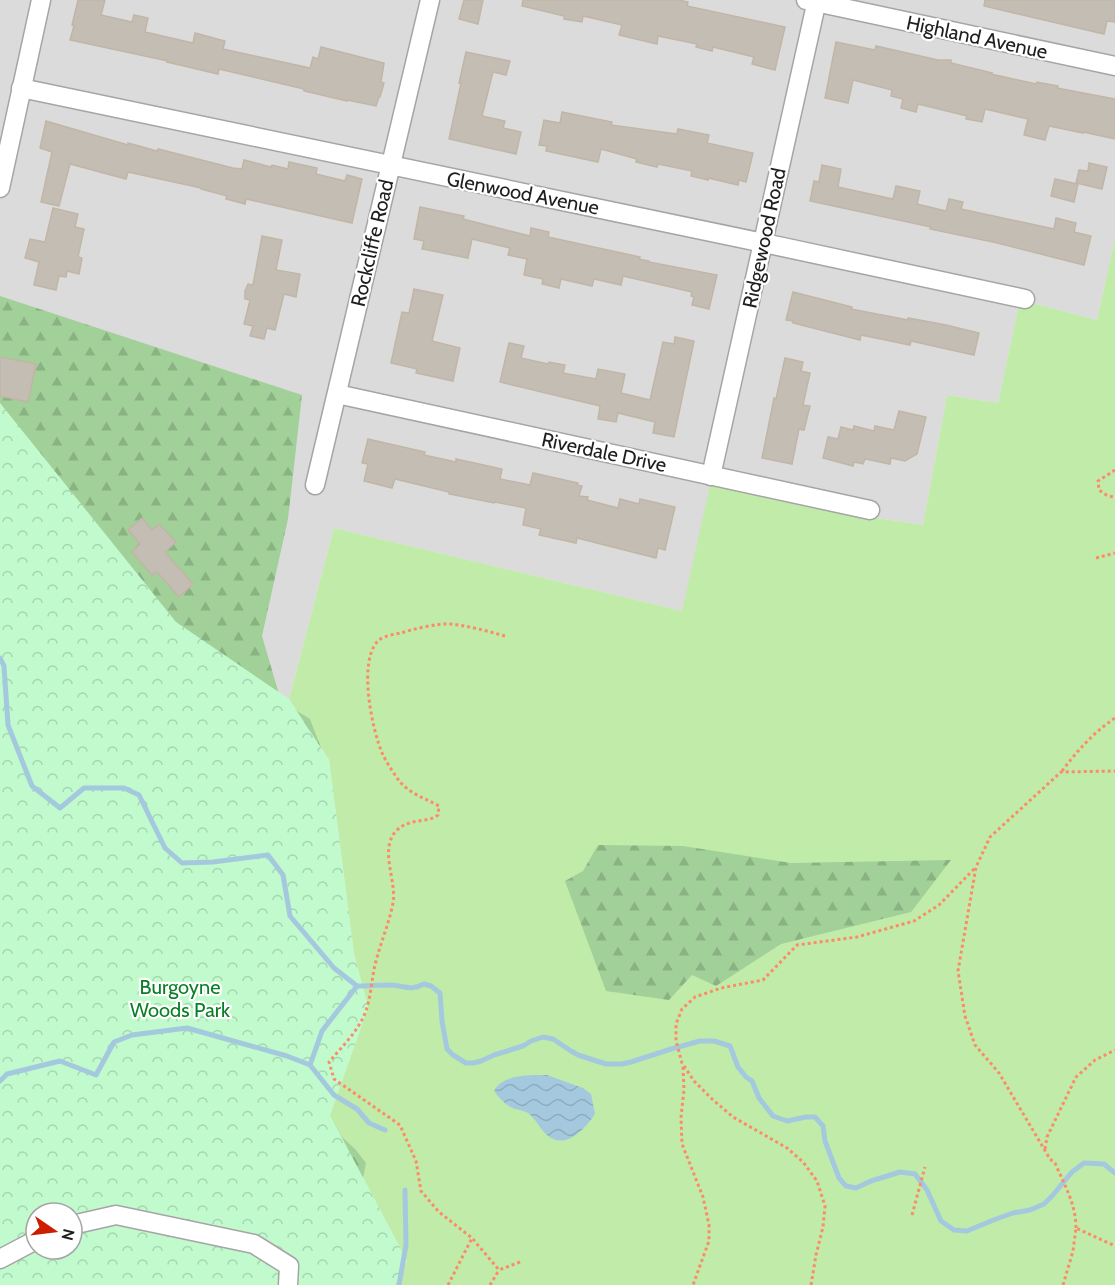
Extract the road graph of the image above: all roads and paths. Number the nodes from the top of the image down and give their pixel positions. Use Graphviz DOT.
graph roads {
  1 [pos="41,0"];
  2 [pos="430,0"];
  3 [pos="812,1"];
  4 [pos="1115,66"];
  5 [pos="21,88"];
  6 [pos="390,166"];
  7 [pos="0,188"];
  8 [pos="764,242"];
  9 [pos="1025,298"];
  10 [pos="337,394"];
  11 [pos="1115,470"];
  12 [pos="711,476"];
  13 [pos="315,485"];
  14 [pos="1115,497"];
  15 [pos="870,510"];
  16 [pos="1115,553"];
  17 [pos="1096,558"];
  18 [pos="505,636"];
  19 [pos="1115,718"];
  20 [pos="1115,771"];
  21 [pos="1062,772"];
  22 [pos="976,867"];
  23 [pos="1115,1050"];
  24 [pos="682,1064"];
  25 [pos="1045,1151"];
  26 [pos="925,1167"];
  27 [pos="912,1215"];
  28 [pos="84,1222"];
  29 [pos="1076,1228"];
  30 [pos="472,1238"];
  31 [pos="24,1246"];
  32 [pos="1115,1246"];
  33 [pos="0,1259"];
  34 [pos="520,1262"];
  35 [pos="499,1270"];
  36 [pos="288,1285"];
  37 [pos="447,1285"];
  38 [pos="490,1285"];
  39 [pos="693,1285"];
  40 [pos="811,1285"];
  41 [pos="1063,1285"];
  1 -- 5 [label="street"];
  2 -- 6 [label="street, Rockcliffe Road"];
  3 -- 4 [label="street, Highland Avenue"];
  3 -- 8 [label="street, Ridgewood Road"];
  5 -- 6 [label="street, Glenwood Avenue"];
  5 -- 7 [label="street"];
  6 -- 8 [label="street, Glenwood Avenue"];
  6 -- 10 [label="street, Rockcliffe Road"];
  8 -- 9 [label="street, Glenwood Avenue"];
  8 -- 12 [label="street, Ridgewood Road"];
  10 -- 12 [label="street, Riverdale Drive"];
  10 -- 13 [label="street, Rockcliffe Road"];
  11 -- 14 [label="path"];
  12 -- 15 [label="street, Riverdale Drive"];
  16 -- 17 [label="path"];
  18 -- 30 [label="path"];
  19 -- 21 [label="path"];
  20 -- 21 [label="path"];
  21 -- 22 [label="path"];
  22 -- 24 [label="path"];
  22 -- 25 [label="path"];
  23 -- 25 [label="path"];
  24 -- 39 [label="path"];
  24 -- 40 [label="path"];
  25 -- 29 [label="path"];
  26 -- 27 [label="path"];
  28 -- 36 [label="street"];
  29 -- 32 [label="path"];
  29 -- 41 [label="path"];
  30 -- 35 [label="path"];
  30 -- 37 [label="path"];
  31 -- 33 [label="street"];
  34 -- 35 [label="path"];
  35 -- 38 [label="path"];
}
